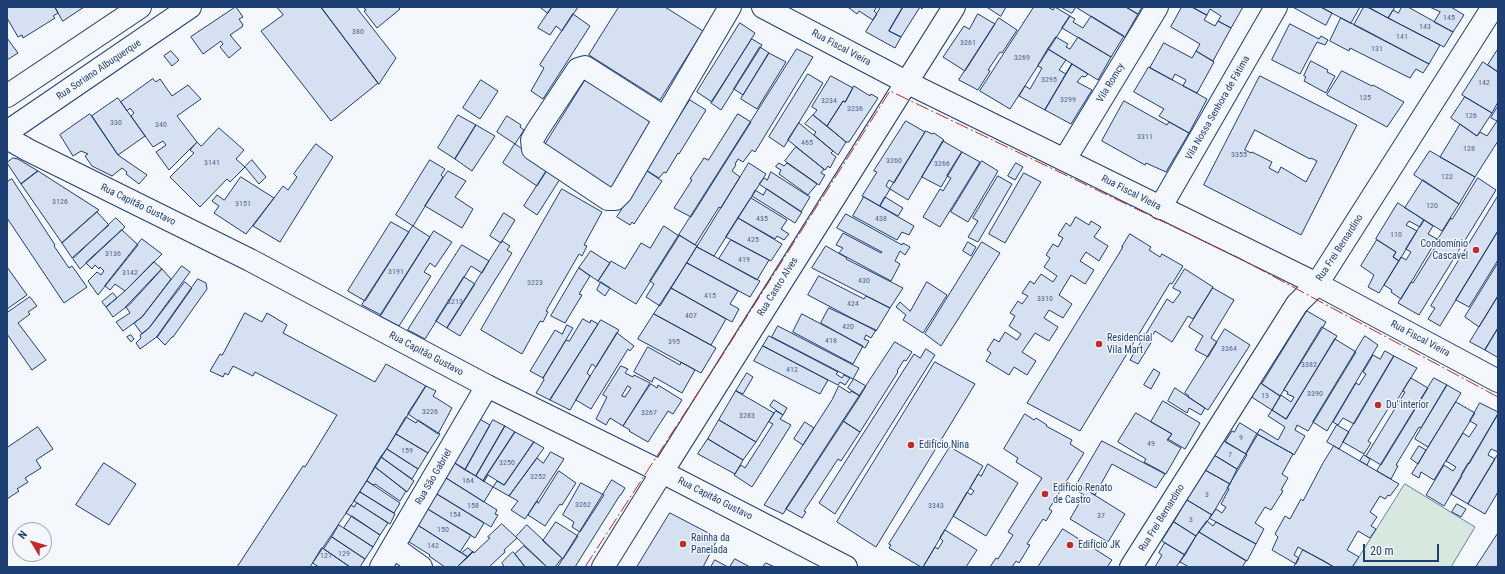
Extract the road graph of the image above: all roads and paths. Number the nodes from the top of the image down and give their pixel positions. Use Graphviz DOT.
graph roads {
  1 [pos="140,7"];
  2 [pos="190,7"];
  3 [pos="730,7"];
  4 [pos="763,7"];
  5 [pos="954,7"];
  6 [pos="1157,7"];
  7 [pos="1276,7"];
  8 [pos="1493,7"];
  9 [pos="906,82"];
  10 [pos="7,96"];
  11 [pos="665,118"];
  12 [pos="7,132"];
  13 [pos="7,138"];
  14 [pos="1065,159"];
  15 [pos="1160,208"];
  16 [pos="1317,284"];
  17 [pos="1498,381"];
  18 [pos="487,386"];
  19 [pos="662,472"];
  20 [pos="393,547"];
  21 [pos="381,567"];
  22 [pos="421,567"];
  23 [pos="603,567"];
  24 [pos="846,567"];
  25 [pos="1132,567"];
  1 -- 10 [label="street"];
  2 -- 12 [label="street, Rua Soriano Albuquerque"];
  3 -- 11 [label="street"];
  4 -- 9 [label="street, Rua Fiscal Vieira"];
  5 -- 9 [label="street, Rua Castro Alves"];
  6 -- 14 [label="street, Vila Romcy"];
  7 -- 15 [label="street, Vila Nossa Senhora de Fátima"];
  8 -- 16 [label="street, Rua Frei Bernardino"];
  9 -- 14 [label="street, Rua Fiscal Vieira"];
  9 -- 19 [label="street, Rua Castro Alves"];
  11 -- 11 [label="street"];
  13 -- 18 [label="street, Rua Capitão Gustavo"];
  14 -- 15 [label="street, Rua Fiscal Vieira"];
  15 -- 16 [label="street, Rua Fiscal Vieira"];
  16 -- 17 [label="street, Rua Fiscal Vieira"];
  16 -- 25 [label="street, Rua Frei Bernardino"];
  18 -- 19 [label="street, Rua Capitão Gustavo"];
  18 -- 20 [label="street, Rua São Gabriel"];
  19 -- 23 [label="street, Rua Castro Alves"];
  19 -- 24 [label="street, Rua Capitão Gustavo"];
  20 -- 21 [label="street, Rua São Gabriel"];
  20 -- 22 [label="street"];
}
